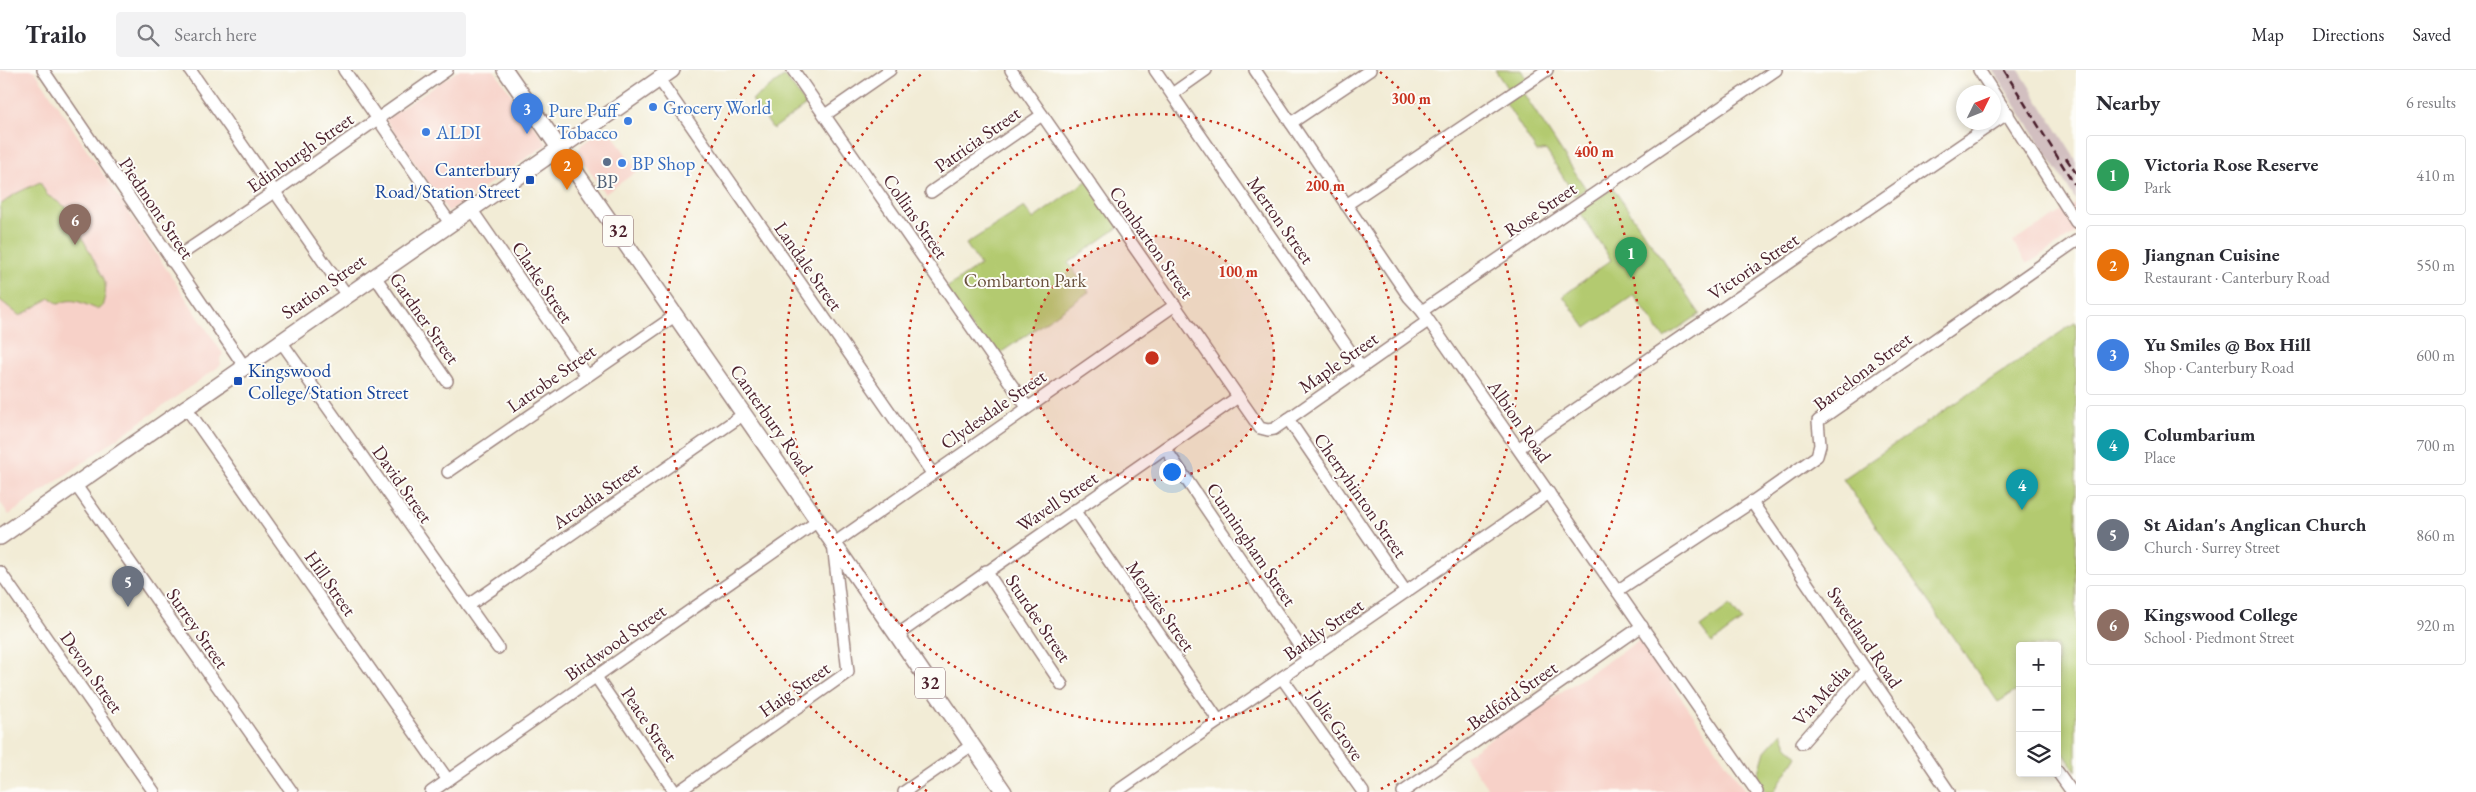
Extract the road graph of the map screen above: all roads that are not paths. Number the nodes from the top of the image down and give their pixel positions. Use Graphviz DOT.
graph roads {
  1 [pos="43,70"];
  2 [pos="190,70"];
  3 [pos="344,70"];
  4 [pos="447,70"];
  5 [pos="505,70"];
  6 [pos="793,70"];
  7 [pos="890,70"];
  8 [pos="1011,70"];
  9 [pos="1155,70"];
  10 [pos="1206,70"];
  11 [pos="1255,70"];
  12 [pos="1370,70"];
  13 [pos="1547,70"];
  14 [pos="1776,70"];
  15 [pos="1979,70"];
  16 [pos="665,74"];
  17 [pos="1172,94"];
  18 [pos="2008,113"];
  19 [pos="825,115"];
  20 [pos="1042,115"];
  21 [pos="378,118"];
  22 [pos="1291,123"];
  23 [pos="560,147"];
  24 [pos="274,192"];
  25 [pos="931,192"];
  26 [pos="1346,204"];
  27 [pos="471,208"];
  28 [pos="2076,222"];
  29 [pos="450,223"];
  30 [pos="2076,241"];
  31 [pos="171,261"];
  32 [pos="374,275"];
  33 [pos="346,294"];
  34 [pos="1175,305"];
  35 [pos="676,315"];
  36 [pos="1425,316"];
  37 [pos="280,340"];
  38 [pos="244,366"];
  39 [pos="1362,366"];
  40 [pos="586,376"];
  41 [pos="447,381"];
  42 [pos="1238,397"];
  43 [pos="185,406"];
  44 [pos="1027,407"];
  45 [pos="744,414"];
  46 [pos="1288,419"];
  47 [pos="1268,430"];
  48 [pos="1165,448"];
  49 [pos="1519,448"];
  50 [pos="448,472"];
  51 [pos="932,473"];
  52 [pos="75,484"];
  53 [pos="1549,493"];
  54 [pos="1752,502"];
  55 [pos="1074,510"];
  56 [pos="818,521"];
  57 [pos="0,537"];
  58 [pos="833,544"];
  59 [pos="986,571"];
  60 [pos="0,572"];
  61 [pos="1617,591"];
  62 [pos="1406,592"];
  63 [pos="468,606"];
  64 [pos="1642,626"];
  65 [pos="897,635"];
  66 [pos="498,648"];
  67 [pos="1309,660"];
  68 [pos="1866,670"];
  69 [pos="596,677"];
  70 [pos="1282,678"];
  71 [pos="1062,685"];
  72 [pos="1219,721"];
  73 [pos="1802,742"];
  74 [pos="972,745"];
  75 [pos="2061,777"];
  76 [pos="448,780"];
  77 [pos="154,792"];
  78 [pos="292,792"];
  79 [pos="431,792"];
  80 [pos="676,792"];
  81 [pos="904,792"];
  82 [pos="1004,792"];
  83 [pos="1116,792"];
  84 [pos="1363,792"];
  85 [pos="1403,792"];
  86 [pos="1757,792"];
  87 [pos="1949,792"];
  88 [pos="2072,792"];
  1 -- 31 [label="street, Piedmont Street"];
  2 -- 24 [label="street"];
  3 -- 21 [label="street"];
  4 -- 21 [label="street, Edinburgh Street"];
  5 -- 23 [label="main road, Canterbury Road / 32"];
  6 -- 19 [label="street, Collins Street"];
  7 -- 19 [label="street"];
  8 -- 20 [label="street, Combarton Street"];
  9 -- 17 [label="street, Merton Street"];
  10 -- 17 [label="street"];
  11 -- 22 [label="street, Albion Road"];
  12 -- 22 [label="street"];
  13 -- 26 [label="street"];
  14 -- 36 [label="street, Rose Street"];
  15 -- 18 [label="street"];
  16 -- 23 [label="main road, Station Street"];
  16 -- 51 [label="street, Landale Street"];
  17 -- 39 [label="street, Merton Street"];
  18 -- 28 [label="street"];
  18 -- 49 [label="street, Victoria Street"];
  19 -- 44 [label="street, Collins Street"];
  20 -- 25 [label="street, Patricia Street"];
  20 -- 34 [label="street, Combarton Street"];
  21 -- 24 [label="street, Edinburgh Street"];
  21 -- 29 [label="street"];
  22 -- 26 [label="street, Albion Road"];
  23 -- 27 [label="main road, Station Street"];
  23 -- 35 [label="main road, Canterbury Road / 32"];
  24 -- 31 [label="street, Edinburgh Street"];
  24 -- 33 [label="street"];
  26 -- 36 [label="street, Albion Road"];
  27 -- 29 [label="main road, Station Street"];
  27 -- 40 [label="street, Clarke Street"];
  29 -- 32 [label="main road, Station Street"];
  30 -- 54 [label="street, Barcelona Street"];
  31 -- 38 [label="street, Piedmont Street"];
  32 -- 33 [label="main road, Station Street"];
  32 -- 41 [label="street, Gardner Street"];
  33 -- 37 [label="main road, Station Street"];
  34 -- 42 [label="street, Combarton Street"];
  34 -- 44 [label="street, Clydesdale Street"];
  35 -- 40 [label="street, Latrobe Street"];
  35 -- 45 [label="main road, Canterbury Road / 32"];
  36 -- 39 [label="street, Maple Street"];
  36 -- 49 [label="street, Albion Road"];
  37 -- 38 [label="main road, Station Street"];
  37 -- 63 [label="street, David Street"];
  38 -- 43 [label="main road, Station Street"];
  39 -- 46 [label="street, Maple Street"];
  40 -- 50 [label="street, Latrobe Street"];
  42 -- 47 [label="street, Combarton Street"];
  42 -- 48 [label="street, Wavell Street"];
  43 -- 52 [label="main road, Station Street"];
  43 -- 76 [label="street, Hill Street"];
  44 -- 51 [label="street, Clydesdale Street"];
  45 -- 56 [label="main road, Canterbury Road / 32"];
  45 -- 63 [label="street, Arcadia Street"];
  46 -- 47 [label="street, Maple Street"];
  46 -- 62 [label="street, Cherryhinton Street"];
  48 -- 55 [label="street, Wavell Street"];
  48 -- 67 [label="street, Cunningham Street"];
  49 -- 53 [label="street, Albion Road"];
  51 -- 58 [label="street, Clydesdale Street"];
  52 -- 57 [label="main road, Station Street"];
  52 -- 78 [label="street, Surrey Street"];
  53 -- 61 [label="street, Albion Road"];
  53 -- 62 [label="street, Barkly Street"];
  54 -- 61 [label="street, Barcelona Street"];
  54 -- 68 [label="street, Sweetland Road"];
  55 -- 59 [label="street, Wavell Street"];
  55 -- 72 [label="street, Menzies Street"];
  56 -- 58 [label="main road, Canterbury Road / 32"];
  56 -- 69 [label="street, Birdwood Street"];
  58 -- 65 [label="main road, Canterbury Road / 32"];
  58 -- 80 [label="street, Haig Street"];
  59 -- 65 [label="street, Wavell Street"];
  59 -- 71 [label="street, Sturdee Street"];
  60 -- 77 [label="street, Devon Street"];
  61 -- 64 [label="street, Albion Road"];
  62 -- 67 [label="street, Barkly Street"];
  63 -- 66 [label="street, David Street"];
  64 -- 85 [label="street, Bedford Street"];
  64 -- 86 [label="street, Albion Road"];
  65 -- 74 [label="main road, Canterbury Road / 32"];
  67 -- 70 [label="street, Barkly Street"];
  68 -- 73 [label="street, Via Media"];
  68 -- 87 [label="street, Sweetland Road"];
  69 -- 76 [label="street, Birdwood Street"];
  69 -- 80 [label="street, Peace Street"];
  70 -- 72 [label="street, Barkly Street"];
  70 -- 84 [label="street, Jolie Grove"];
  72 -- 83 [label="street, Barkly Street"];
  74 -- 81 [label="street"];
  74 -- 82 [label="main road, Canterbury Road / 32"];
  75 -- 88 [label="street"];
  76 -- 79 [label="street, Birdwood Street"];
}
